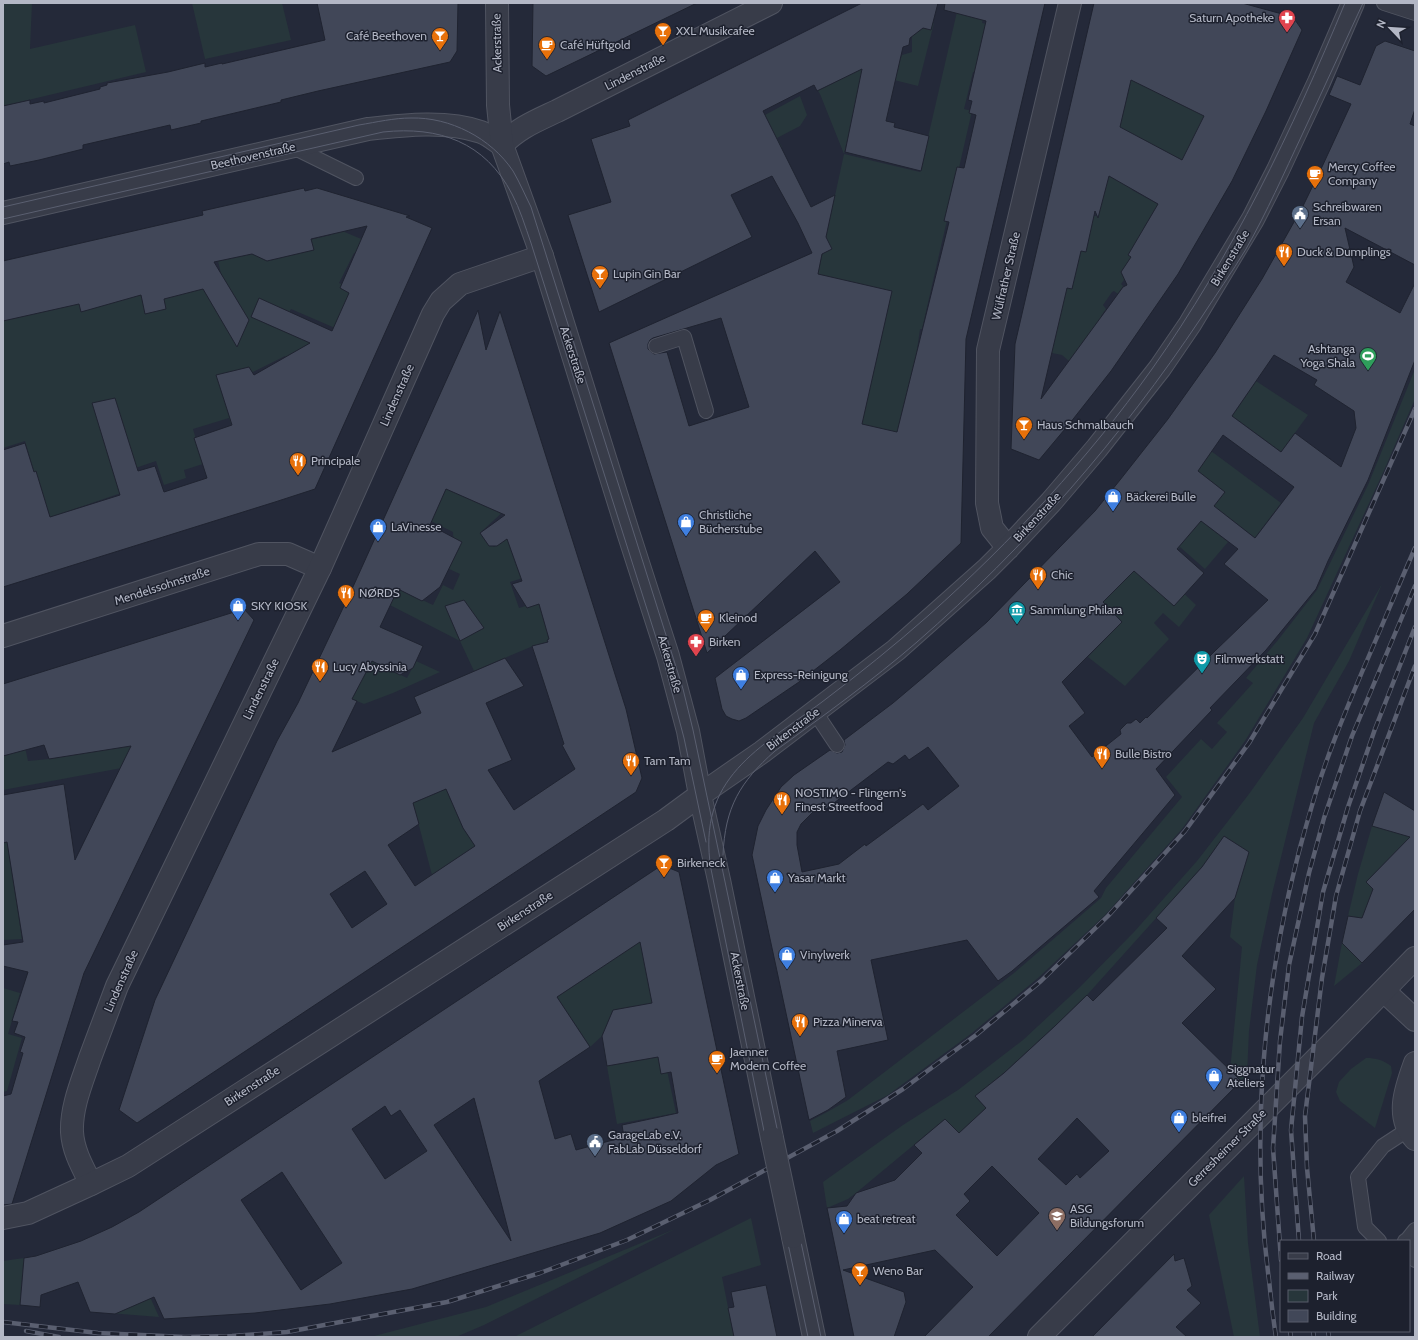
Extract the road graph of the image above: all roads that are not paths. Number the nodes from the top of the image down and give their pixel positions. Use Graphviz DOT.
graph roads {
  1 [pos="497,3"];
  2 [pos="771,3"];
  3 [pos="1070,3"];
  4 [pos="1353,3"];
  5 [pos="1384,3"];
  6 [pos="1415,12"];
  7 [pos="502,145"];
  8 [pos="292,147"];
  9 [pos="356,178"];
  10 [pos="3,213"];
  11 [pos="542,256"];
  12 [pos="656,346"];
  13 [pos="706,411"];
  14 [pos="1008,548"];
  15 [pos="320,568"];
  16 [pos="3,636"];
  17 [pos="815,712"];
  18 [pos="837,745"];
  19 [pos="700,795"];
  20 [pos="1415,958"];
  21 [pos="1384,990"];
  22 [pos="1415,1020"];
  23 [pos="1415,1063"];
  24 [pos="1412,1134"];
  25 [pos="91,1184"];
  26 [pos="3,1218"];
  27 [pos="1378,1240"];
  28 [pos="1410,1242"];
  29 [pos="1415,1260"];
  30 [pos="814,1337"];
  31 [pos="1039,1337"];
  1 -- 7 [label="street, Ackerstraße"];
  2 -- 7 [label="street, Lindenstraße"];
  3 -- 14 [label="street, Wülfrather Straße"];
  4 -- 14 [label="street, Birkenstraße"];
  5 -- 6 [label="lane"];
  7 -- 8 [label="street, Beethovenstraße"];
  7 -- 11 [label="street, Ackerstraße"];
  8 -- 9 [label="lane"];
  8 -- 10 [label="street, Beethovenstraße"];
  11 -- 15 [label="street, Lindenstraße"];
  11 -- 19 [label="street, Ackerstraße"];
  12 -- 13 [label="lane"];
  14 -- 17 [label="street, Birkenstraße"];
  15 -- 16 [label="street, Mendelssohnstraße"];
  15 -- 25 [label="street, Lindenstraße"];
  17 -- 18 [label="lane"];
  17 -- 19 [label="street, Birkenstraße"];
  19 -- 25 [label="street, Birkenstraße"];
  19 -- 30 [label="street, Ackerstraße, bridge"];
  20 -- 21 [label="street, Gerresheimer Straße"];
  21 -- 22 [label="street"];
  21 -- 31 [label="street, Gerresheimer Straße"];
  23 -- 24 [label="street"];
  24 -- 27 [label="lane"];
  25 -- 26 [label="street, Birkenstraße"];
  28 -- 29 [label="lane"];
}
